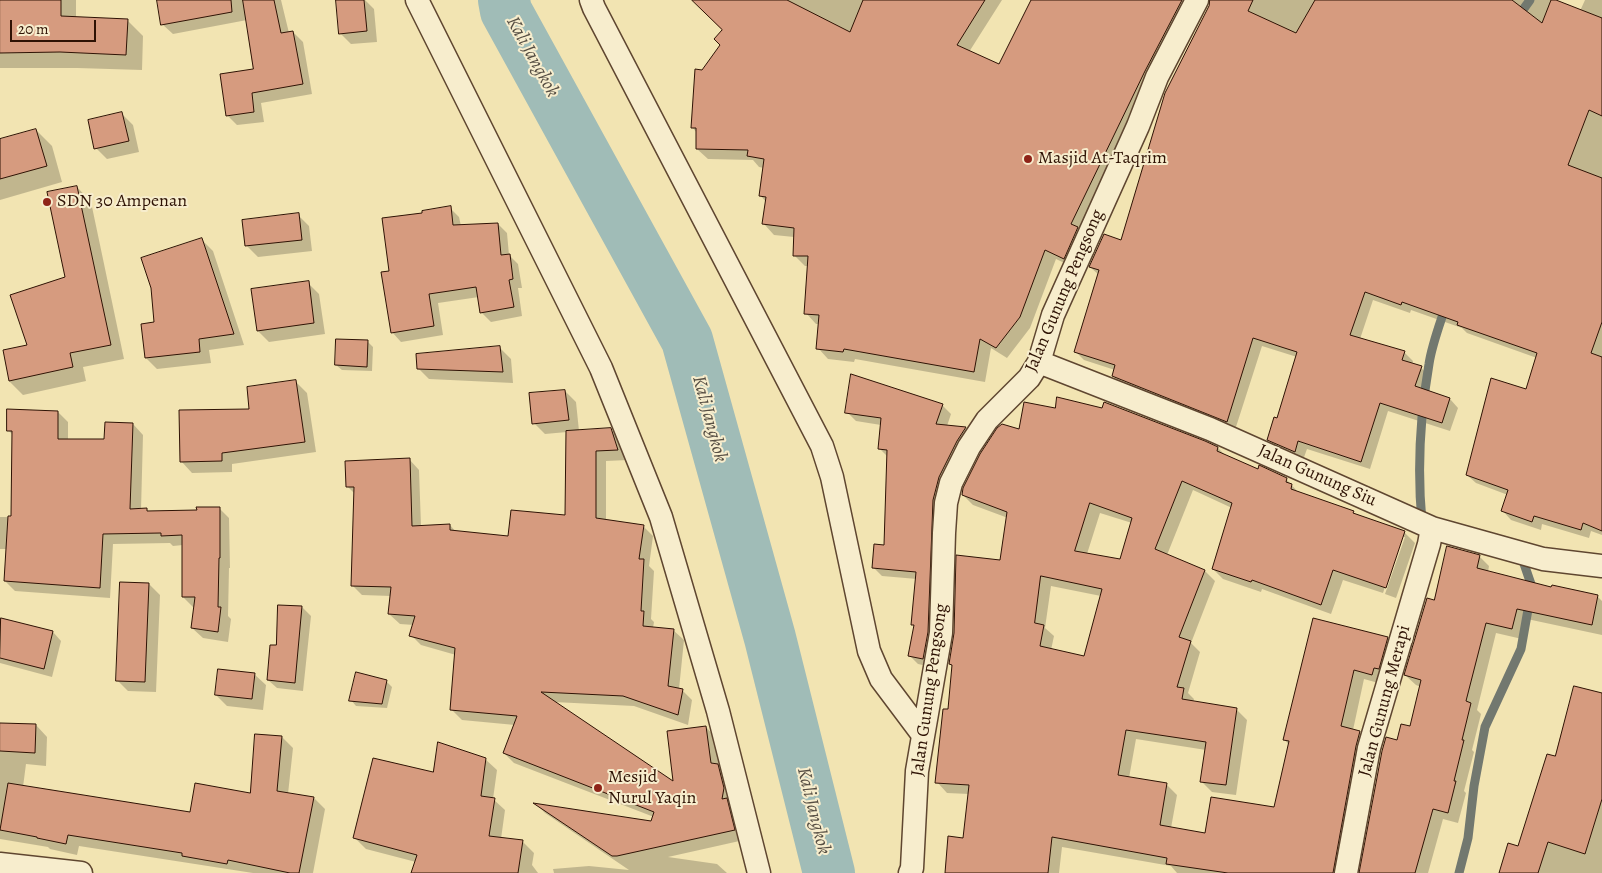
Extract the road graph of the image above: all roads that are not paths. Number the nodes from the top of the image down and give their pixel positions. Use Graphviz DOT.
graph roads {
  1 [pos="417,0"];
  2 [pos="591,0"];
  3 [pos="1197,0"];
  4 [pos="1038,362"];
  5 [pos="1427,530"];
  6 [pos="1602,566"];
  7 [pos="923,735"];
  8 [pos="0,864"];
  9 [pos="81,873"];
  10 [pos="760,873"];
  11 [pos="910,873"];
  12 [pos="1346,873"];
  1 -- 10 [label="street"];
  2 -- 7 [label="street"];
  3 -- 4 [label="street, Jalan Gunung Pengsong"];
  4 -- 5 [label="street, Jalan Gunung Siu"];
  4 -- 7 [label="street, Jalan Gunung Pengsong"];
  5 -- 6 [label="street, Jalan Gunung Siu"];
  5 -- 12 [label="street, Jalan Gunung Merapi"];
  7 -- 11 [label="street, Jalan Gunung Pengsong"];
  8 -- 9 [label="street"];
}
